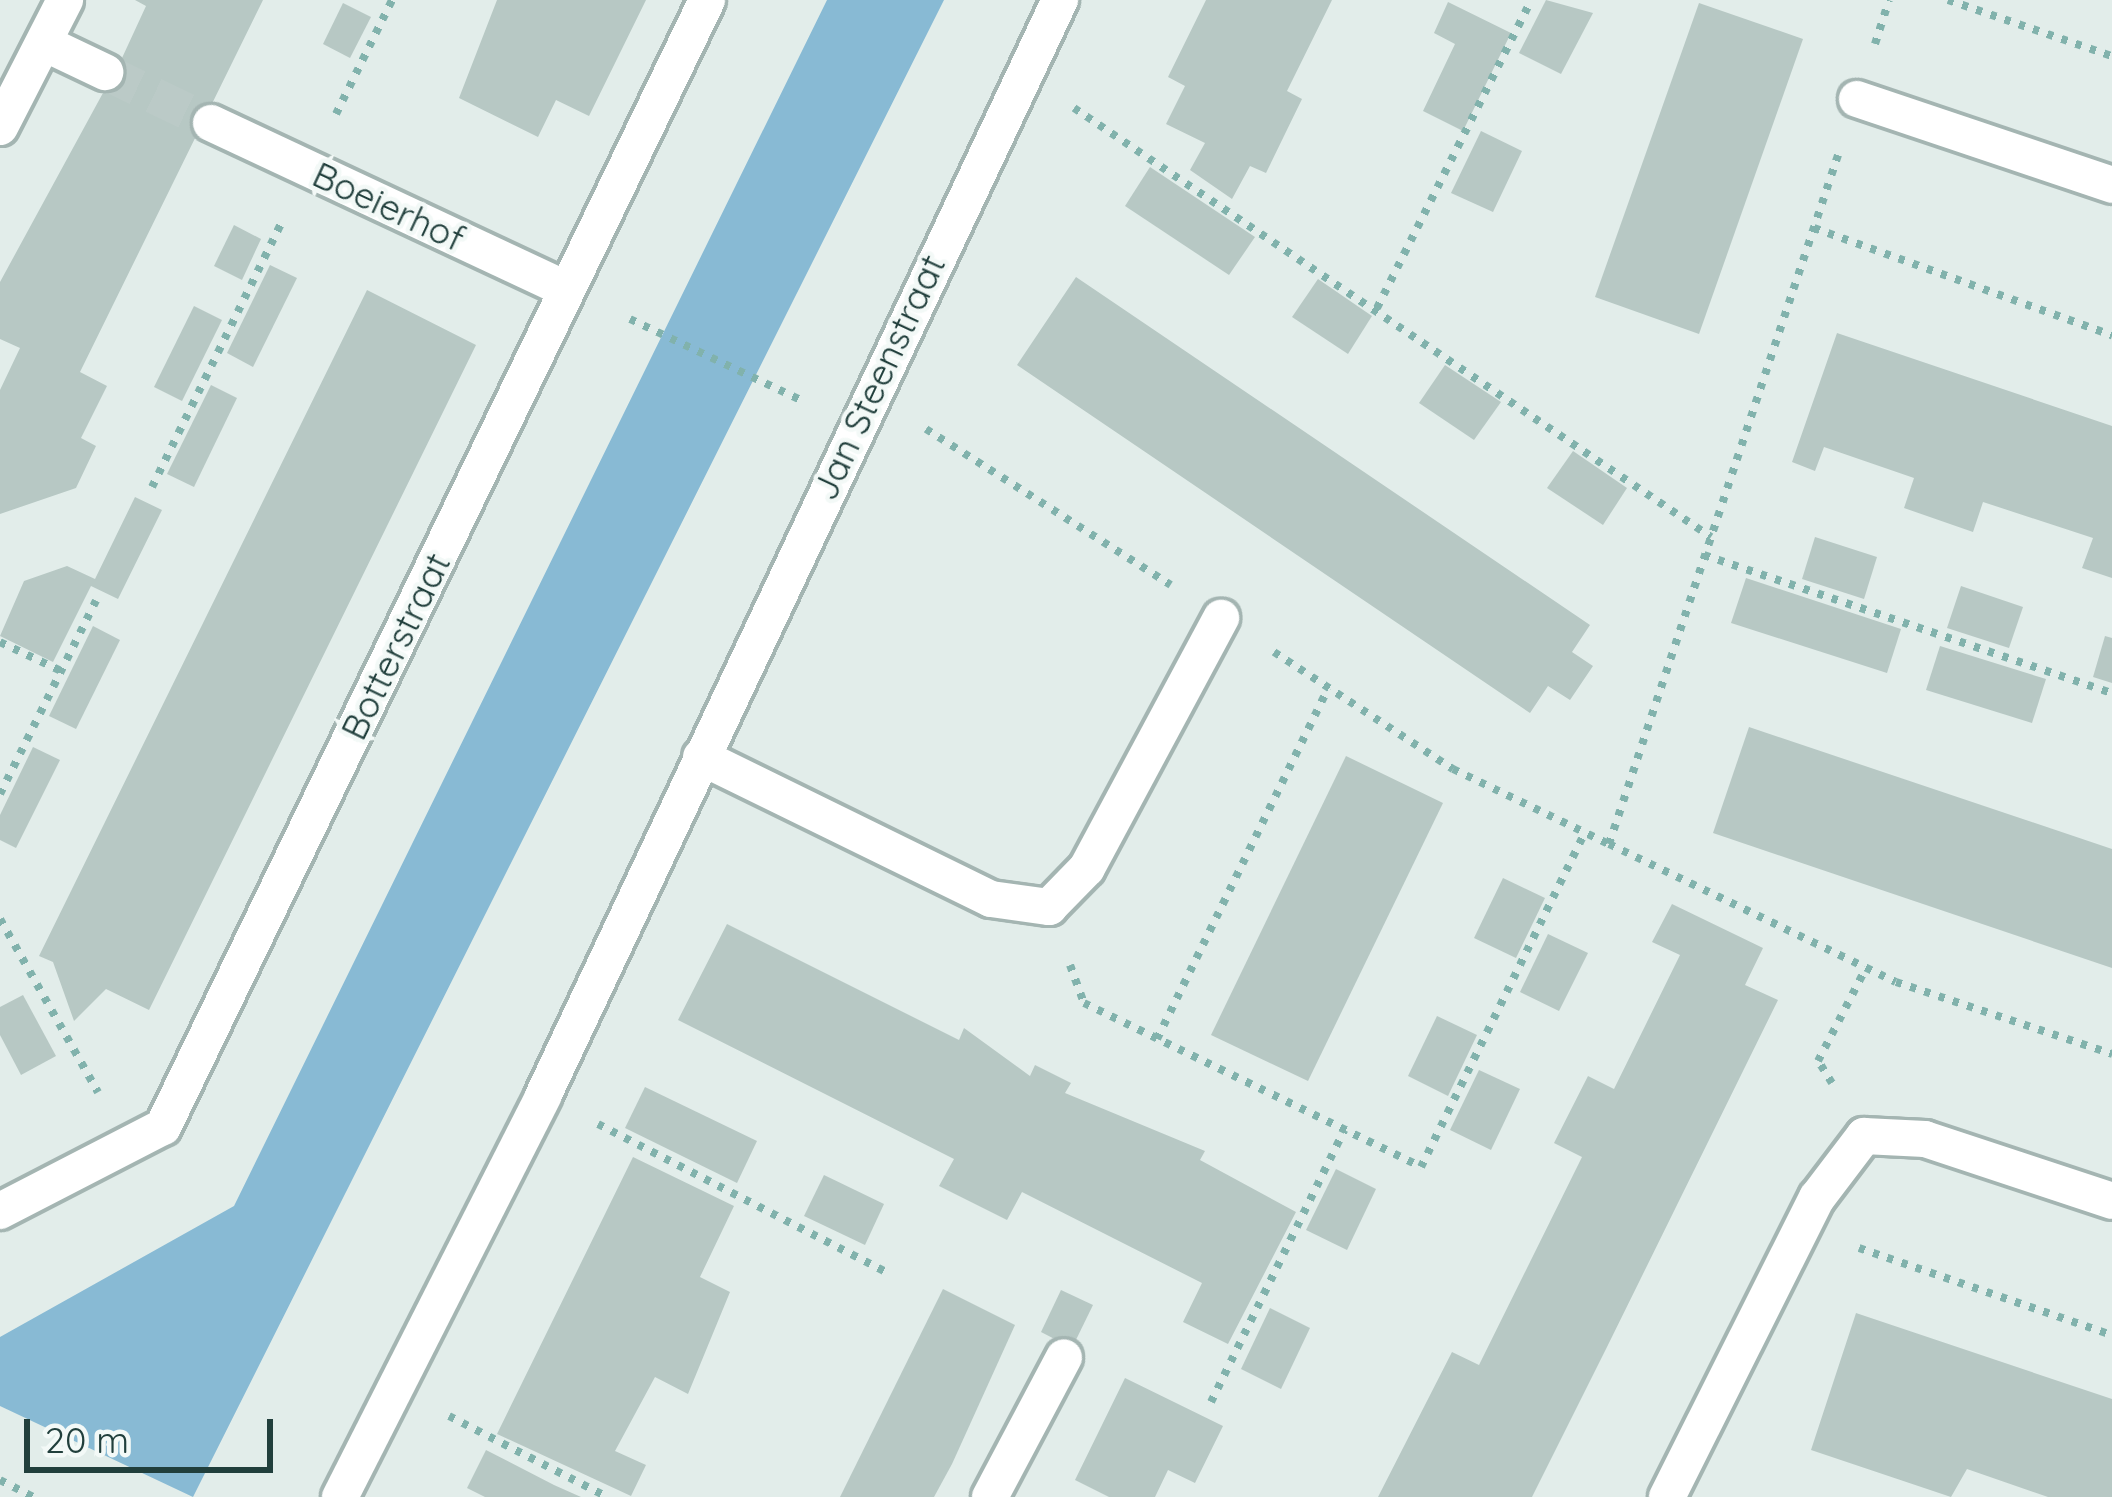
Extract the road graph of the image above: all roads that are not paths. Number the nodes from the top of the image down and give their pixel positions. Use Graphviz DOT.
graph roads {
  1 [pos="64,0"];
  2 [pos="707,0"];
  3 [pos="1060,0"];
  4 [pos="44,43"];
  5 [pos="105,72"];
  6 [pos="1856,99"];
  7 [pos="211,123"];
  8 [pos="0,128"];
  9 [pos="2112,185"];
  10 [pos="566,289"];
  11 [pos="1221,617"];
  12 [pos="701,757"];
  13 [pos="2112,1202"];
  14 [pos="0,1211"];
  15 [pos="1064,1357"];
  16 [pos="340,1497"];
  17 [pos="990,1497"];
  18 [pos="1666,1497"];
  1 -- 4 [label="street"];
  2 -- 10 [label="street, Botterstraat"];
  3 -- 12 [label="street, Jan Steenstraat"];
  4 -- 5 [label="street"];
  4 -- 8 [label="street"];
  6 -- 9 [label="street"];
  7 -- 10 [label="street, Boeierhof"];
  10 -- 14 [label="street, Botterstraat"];
  11 -- 12 [label="street"];
  12 -- 16 [label="street, Jan Steenstraat"];
  13 -- 18 [label="street"];
  15 -- 17 [label="street"];
}
